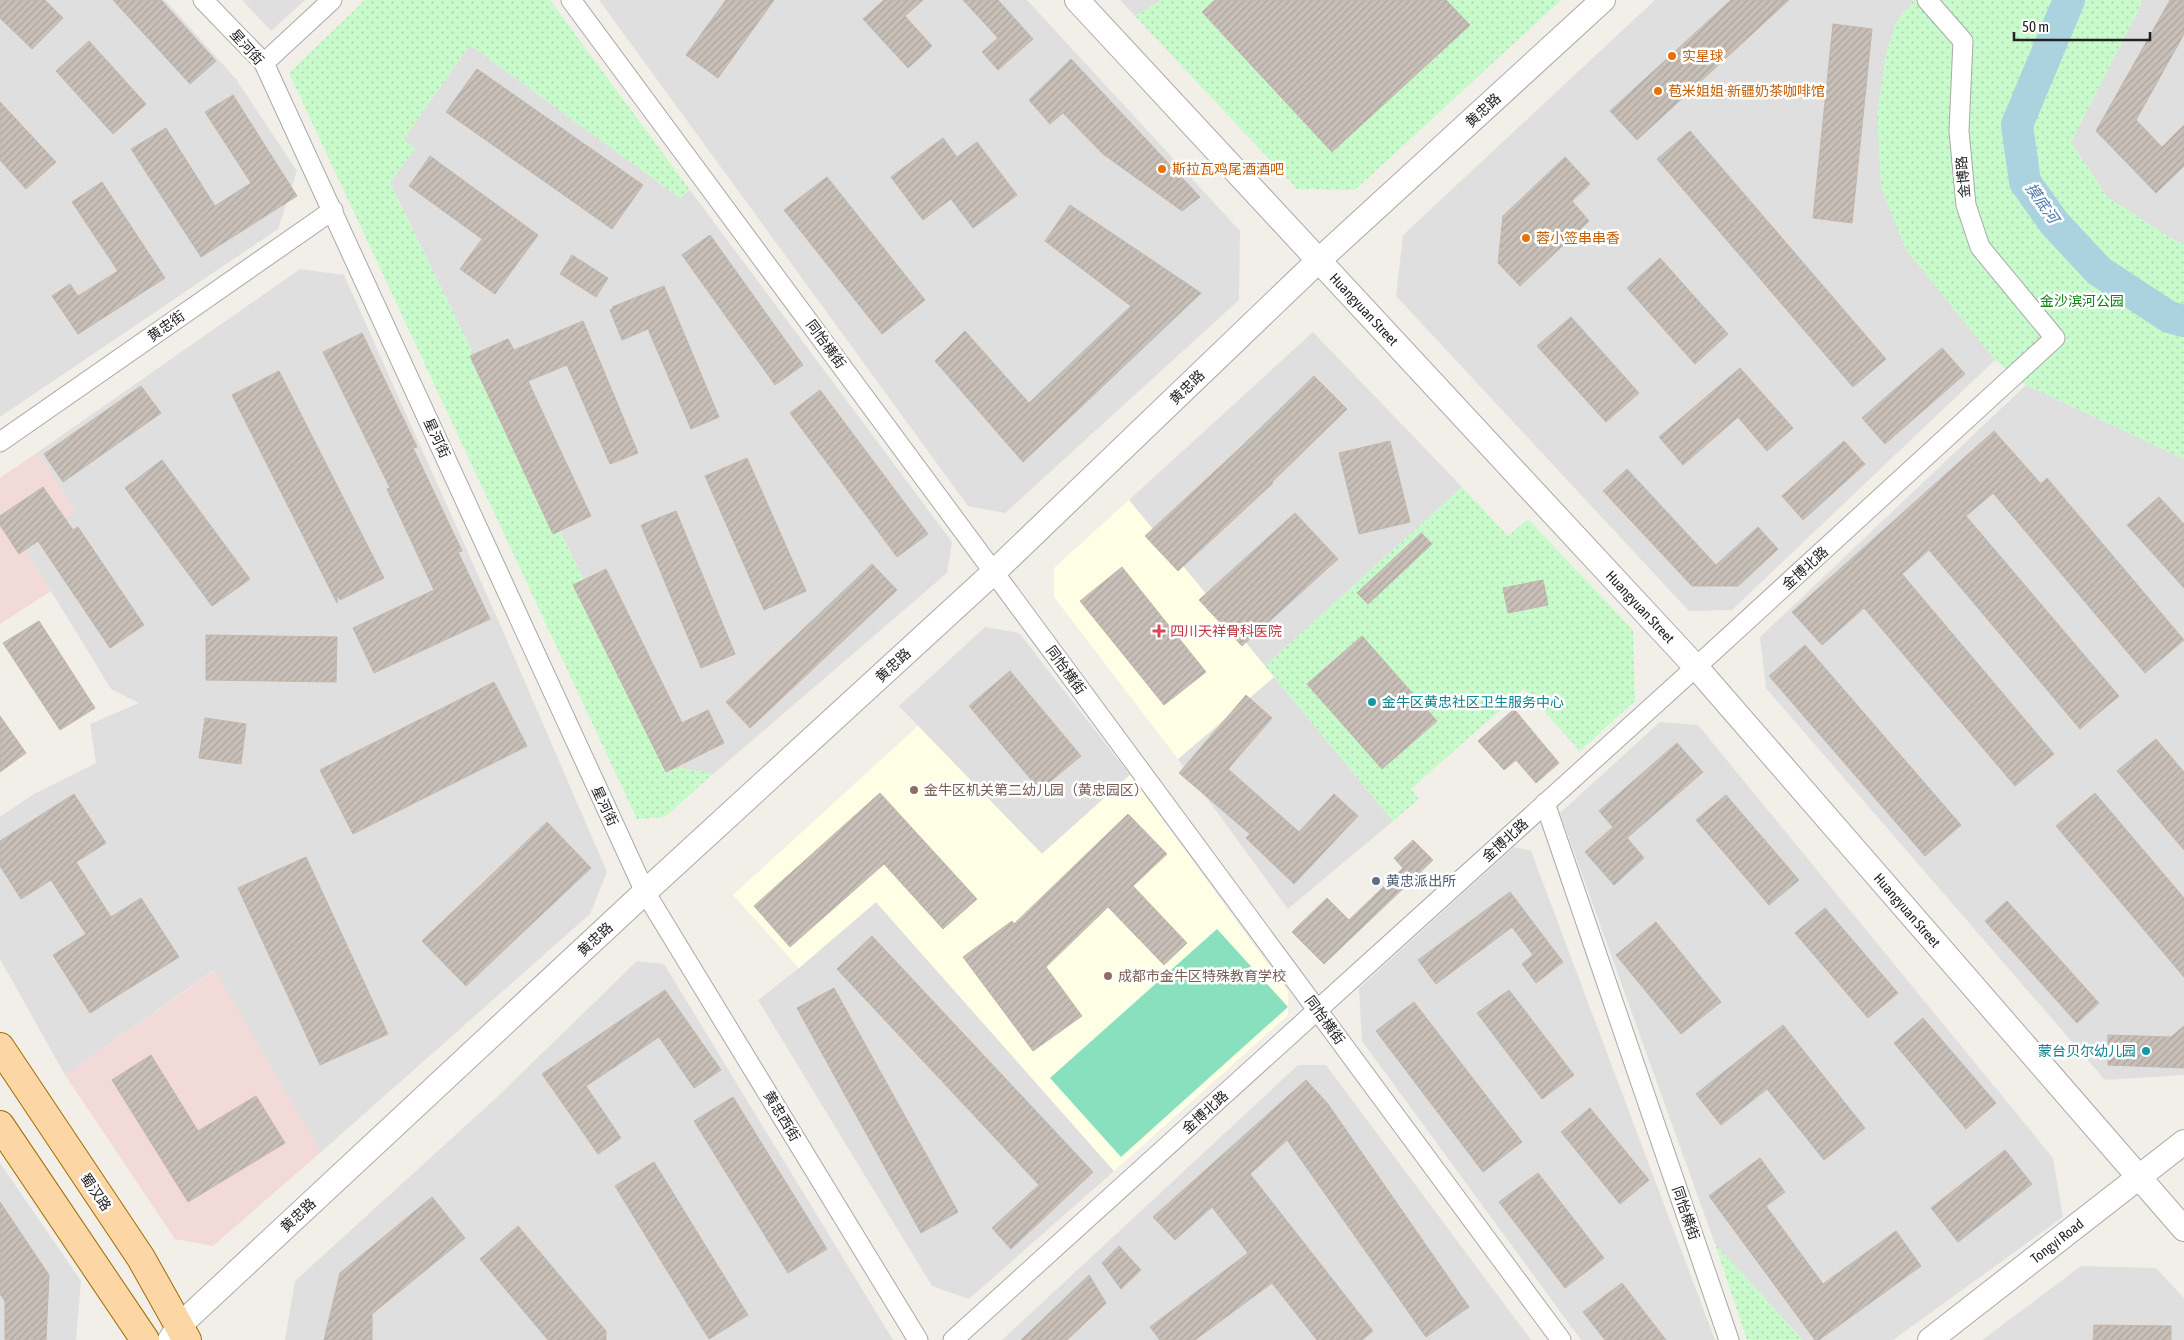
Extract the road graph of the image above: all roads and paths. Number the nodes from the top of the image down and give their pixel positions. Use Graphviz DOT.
graph roads {
  1 [pos="203,0"];
  2 [pos="332,0"];
  3 [pos="571,0"];
  4 [pos="1077,0"];
  5 [pos="1603,0"];
  6 [pos="1927,0"];
  7 [pos="264,63"];
  8 [pos="332,210"];
  9 [pos="1318,261"];
  10 [pos="2055,338"];
  11 [pos="0,442"];
  12 [pos="994,572"];
  13 [pos="1696,667"];
  14 [pos="1545,803"];
  15 [pos="645,892"];
  16 [pos="1317,1010"];
  17 [pos="0,1047"];
  18 [pos="0,1125"];
  19 [pos="2184,1142"];
  20 [pos="2139,1179"];
  21 [pos="2184,1229"];
  22 [pos="178,1335"];
  23 [pos="145,1340"];
  24 [pos="918,1340"];
  25 [pos="953,1340"];
  26 [pos="1561,1340"];
  27 [pos="1729,1340"];
  28 [pos="1930,1340"];
  1 -- 7 [label="street, 星河街"];
  2 -- 7 [label="street"];
  3 -- 12 [label="street, 同怡横街"];
  4 -- 9 [label="street, Huangyuan Street"];
  5 -- 9 [label="street, 黄忠路"];
  6 -- 10 [label="street, 金博路"];
  7 -- 8 [label="street, 星河街"];
  8 -- 11 [label="street, 黄忠街"];
  8 -- 15 [label="street, 星河街"];
  9 -- 12 [label="street, 黄忠路"];
  9 -- 13 [label="street, Huangyuan Street"];
  10 -- 13 [label="street, 金博北路"];
  12 -- 15 [label="street, 黄忠路"];
  12 -- 16 [label="street, 同怡横街"];
  13 -- 14 [label="street, 金博北路"];
  13 -- 20 [label="street, Huangyuan Street"];
  14 -- 16 [label="street, 金博北路"];
  14 -- 27 [label="street, 同怡横街"];
  15 -- 22 [label="street, 黄忠路"];
  15 -- 24 [label="street, 黄忠西街"];
  16 -- 25 [label="street, 金博北路"];
  16 -- 26 [label="street, 同怡横街"];
  17 -- 22 [label="main road, 蜀汉路"];
  18 -- 23 [label="main road"];
  19 -- 20 [label="street, Tongyi Road"];
  20 -- 21 [label="street, Huangyuan Street"];
  20 -- 28 [label="street, Tongyi Road"];
}
